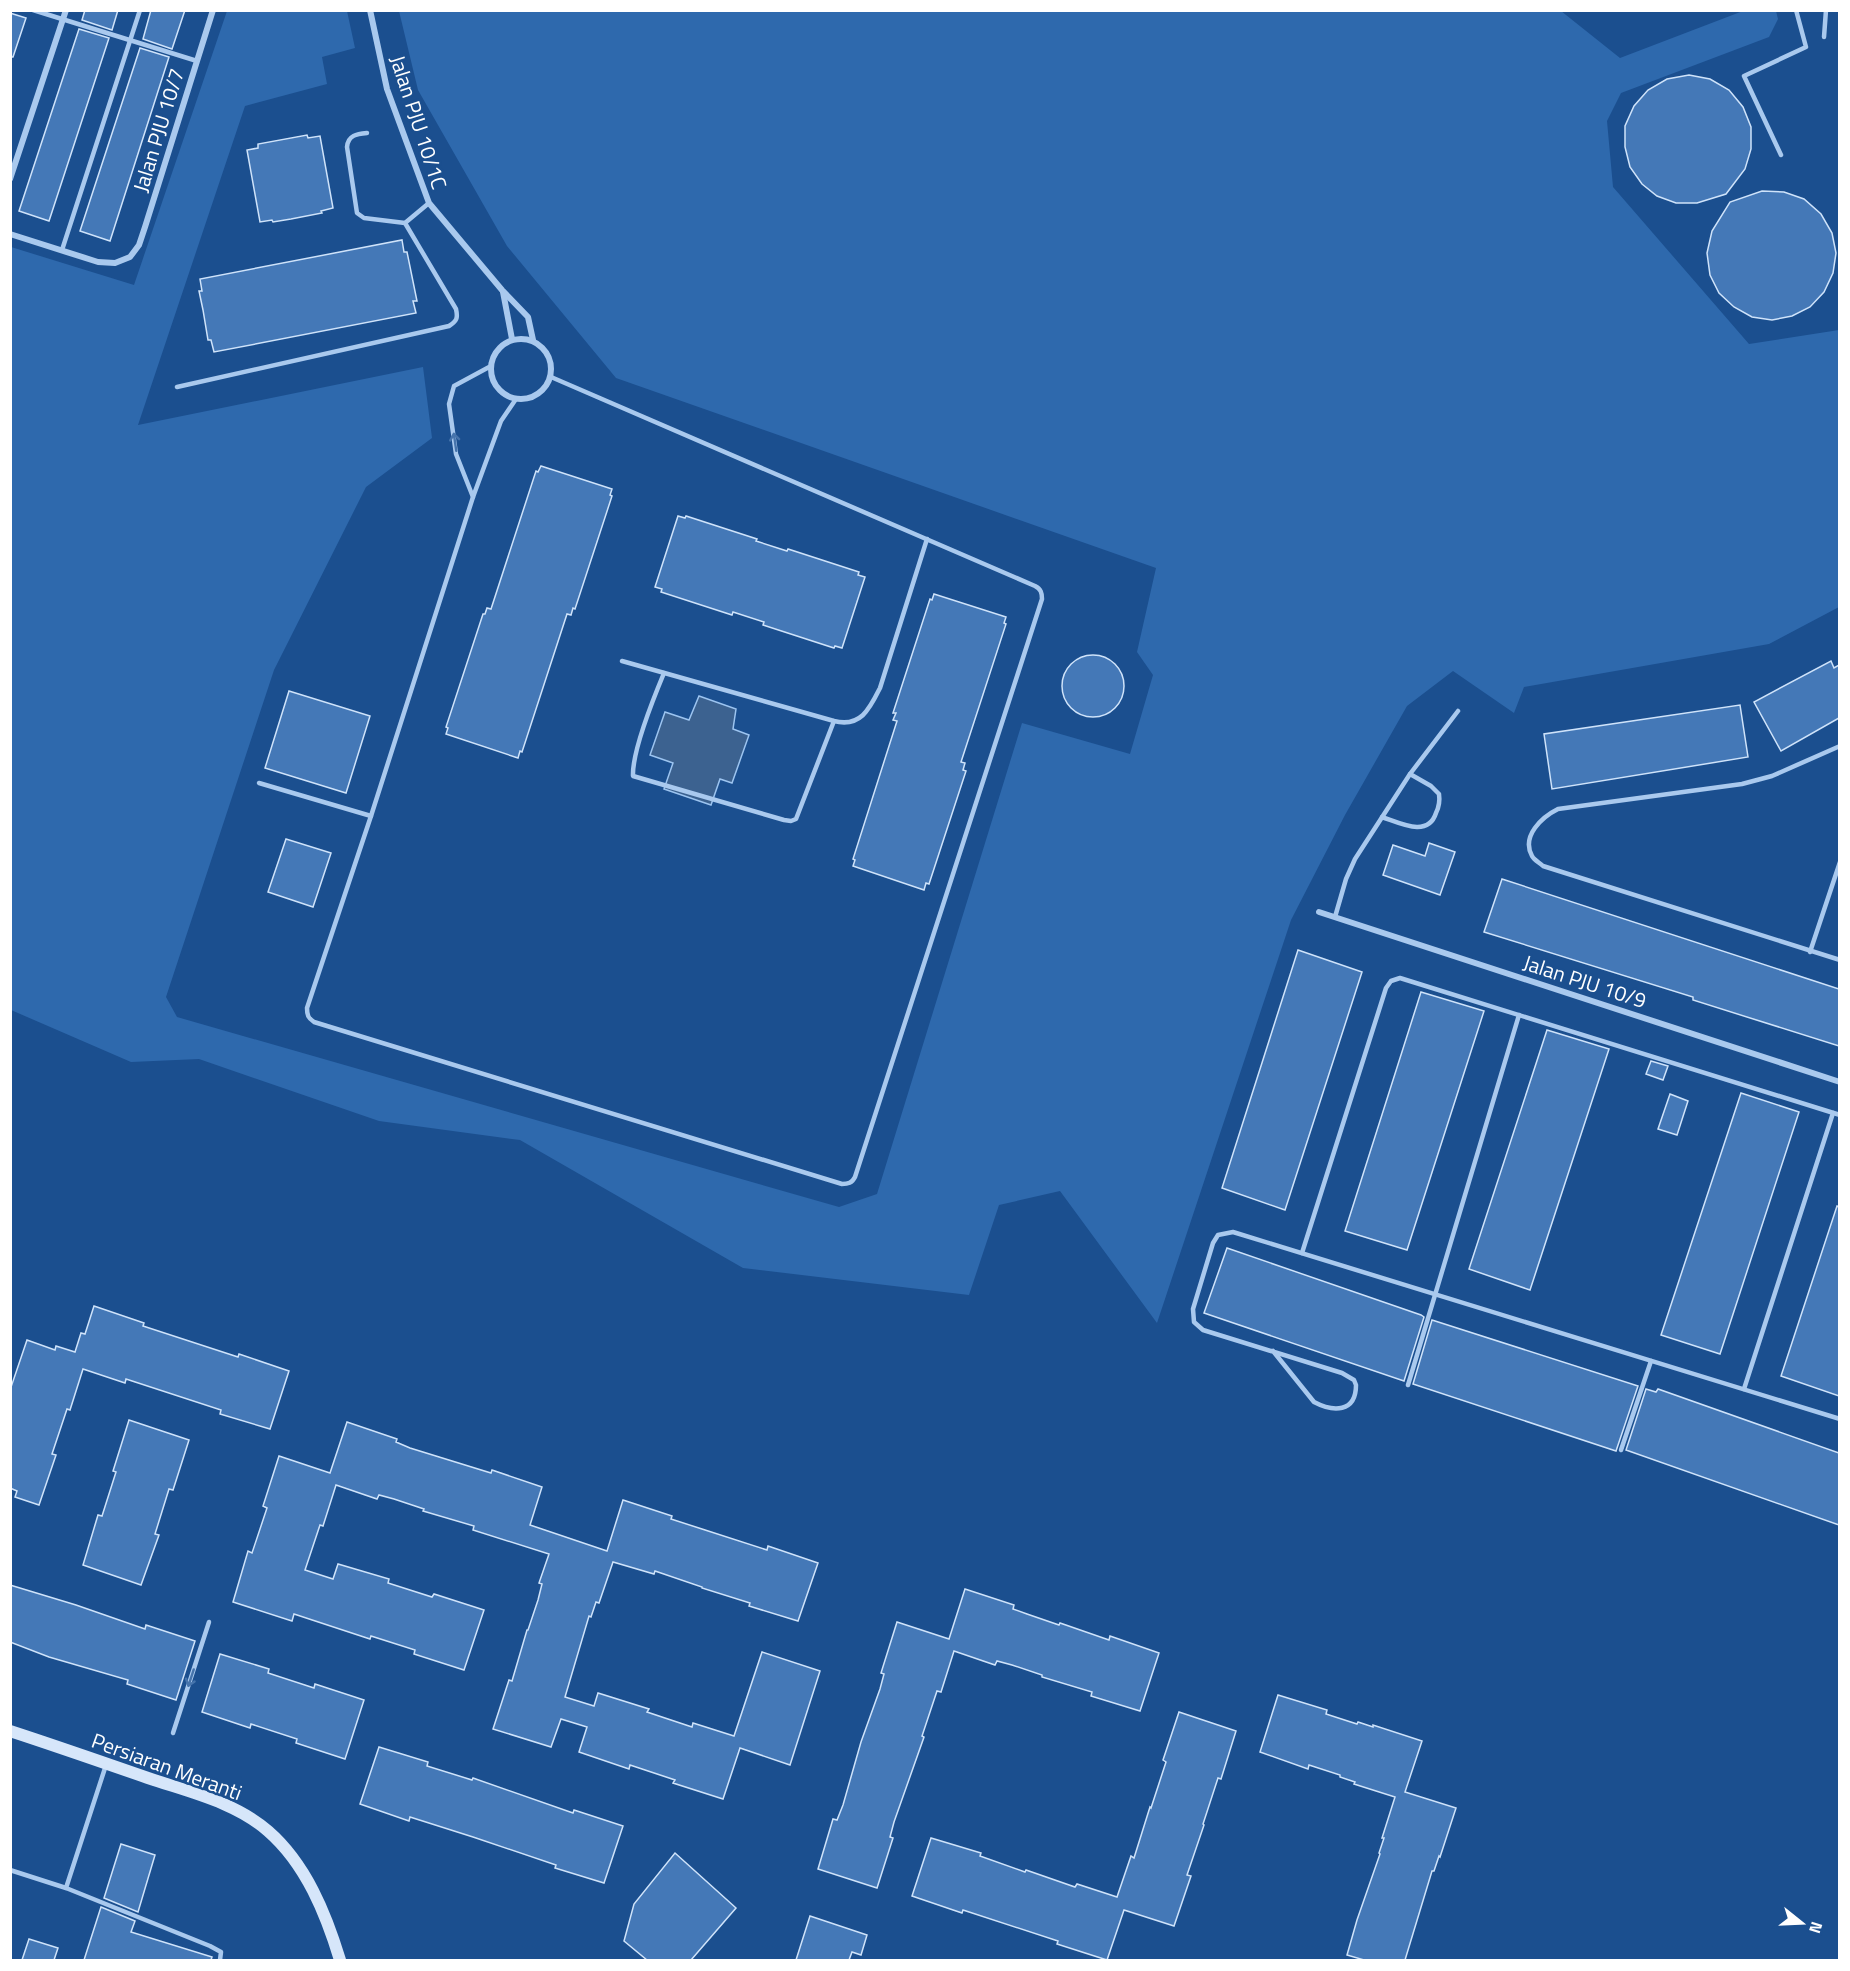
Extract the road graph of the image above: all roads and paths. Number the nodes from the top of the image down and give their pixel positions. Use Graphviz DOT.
graph roads {
  1 [pos="33,10"];
  2 [pos="66,10"];
  3 [pos="140,10"];
  4 [pos="213,10"];
  5 [pos="370,10"];
  6 [pos="1796,10"];
  7 [pos="1826,10"];
  8 [pos="63,20"];
  9 [pos="1824,37"];
  10 [pos="130,41"];
  11 [pos="197,62"];
  12 [pos="367,133"];
  13 [pos="1781,155"];
  14 [pos="10,179"];
  15 [pos="429,203"];
  16 [pos="405,223"];
  17 [pos="10,234"];
  18 [pos="62,250"];
  19 [pos="502,290"];
  20 [pos="512,339"];
  21 [pos="533,340"];
  22 [pos="490,366"];
  23 [pos="551,377"];
  24 [pos="177,387"];
  25 [pos="516,399"];
  26 [pos="473,497"];
  27 [pos="927,539"];
  28 [pos="622,661"];
  29 [pos="664,673"];
  30 [pos="1458,711"];
  31 [pos="834,722"];
  32 [pos="1839,746"];
  33 [pos="1410,774"];
  34 [pos="259,783"];
  35 [pos="372,816"];
  36 [pos="1383,817"];
  37 [pos="1839,862"];
  38 [pos="1319,912"];
  39 [pos="1335,917"];
  40 [pos="1810,952"];
  41 [pos="1839,960"];
  42 [pos="1519,1015"];
  43 [pos="1839,1082"];
  44 [pos="1833,1113"];
  45 [pos="1839,1115"];
  46 [pos="1302,1253"];
  47 [pos="1434,1294"];
  48 [pos="1273,1351"];
  49 [pos="1651,1361"];
  50 [pos="1408,1385"];
  51 [pos="1744,1389"];
  52 [pos="1839,1419"];
  53 [pos="1621,1450"];
  54 [pos="209,1622"];
  55 [pos="10,1731"];
  56 [pos="173,1733"];
  57 [pos="106,1764"];
  58 [pos="10,1870"];
  59 [pos="66,1888"];
  60 [pos="220,1960"];
  61 [pos="340,1960"];
  1 -- 8 [label="lane"];
  2 -- 8 [label="street"];
  3 -- 10 [label="lane"];
  4 -- 11 [label="street, Jalan PJU 10/7"];
  5 -- 15 [label="street, Jalan PJU 10/1C"];
  6 -- 13 [label="lane"];
  7 -- 9 [label="lane"];
  8 -- 10 [label="lane"];
  8 -- 14 [label="street"];
  10 -- 11 [label="lane"];
  10 -- 18 [label="lane"];
  11 -- 18 [label="street, Jalan PJU 10/7"];
  12 -- 16 [label="lane"];
  15 -- 16 [label="lane"];
  15 -- 19 [label="street, Jalan PJU 10/1C"];
  16 -- 24 [label="lane"];
  17 -- 18 [label="street"];
  19 -- 20 [label="street, Jalan PJU 10/1C"];
  19 -- 21 [label="street, Jalan PJU 10/1C"];
  20 -- 21 [label="street"];
  20 -- 22 [label="street"];
  21 -- 23 [label="street"];
  22 -- 25 [label="street"];
  26 -- 22 [label="lane, one-way"];
  23 -- 25 [label="street"];
  23 -- 27 [label="lane"];
  25 -- 26 [label="lane"];
  26 -- 35 [label="lane"];
  27 -- 31 [label="lane"];
  27 -- 35 [label="lane"];
  28 -- 29 [label="lane"];
  29 -- 31 [label="lane"];
  29 -- 31 [label="lane"];
  30 -- 33 [label="lane"];
  32 -- 40 [label="lane"];
  33 -- 36 [label="lane"];
  33 -- 36 [label="lane"];
  34 -- 35 [label="lane"];
  36 -- 39 [label="lane"];
  37 -- 40 [label="lane"];
  38 -- 39 [label="street, Jalan PJU 10/9"];
  39 -- 43 [label="street, Jalan PJU 10/9"];
  40 -- 41 [label="lane"];
  42 -- 44 [label="lane"];
  42 -- 46 [label="lane"];
  42 -- 47 [label="lane"];
  44 -- 45 [label="lane"];
  44 -- 51 [label="lane"];
  46 -- 47 [label="lane"];
  46 -- 48 [label="lane"];
  47 -- 49 [label="lane"];
  47 -- 50 [label="lane"];
  48 -- 48 [label="lane"];
  49 -- 51 [label="lane"];
  49 -- 53 [label="lane"];
  51 -- 52 [label="lane"];
  54 -- 56 [label="lane, one-way"];
  55 -- 57 [label="street, Persiaran Meranti"];
  57 -- 59 [label="lane"];
  57 -- 61 [label="street, Persiaran Meranti"];
  58 -- 59 [label="lane"];
  59 -- 60 [label="lane"];
}
